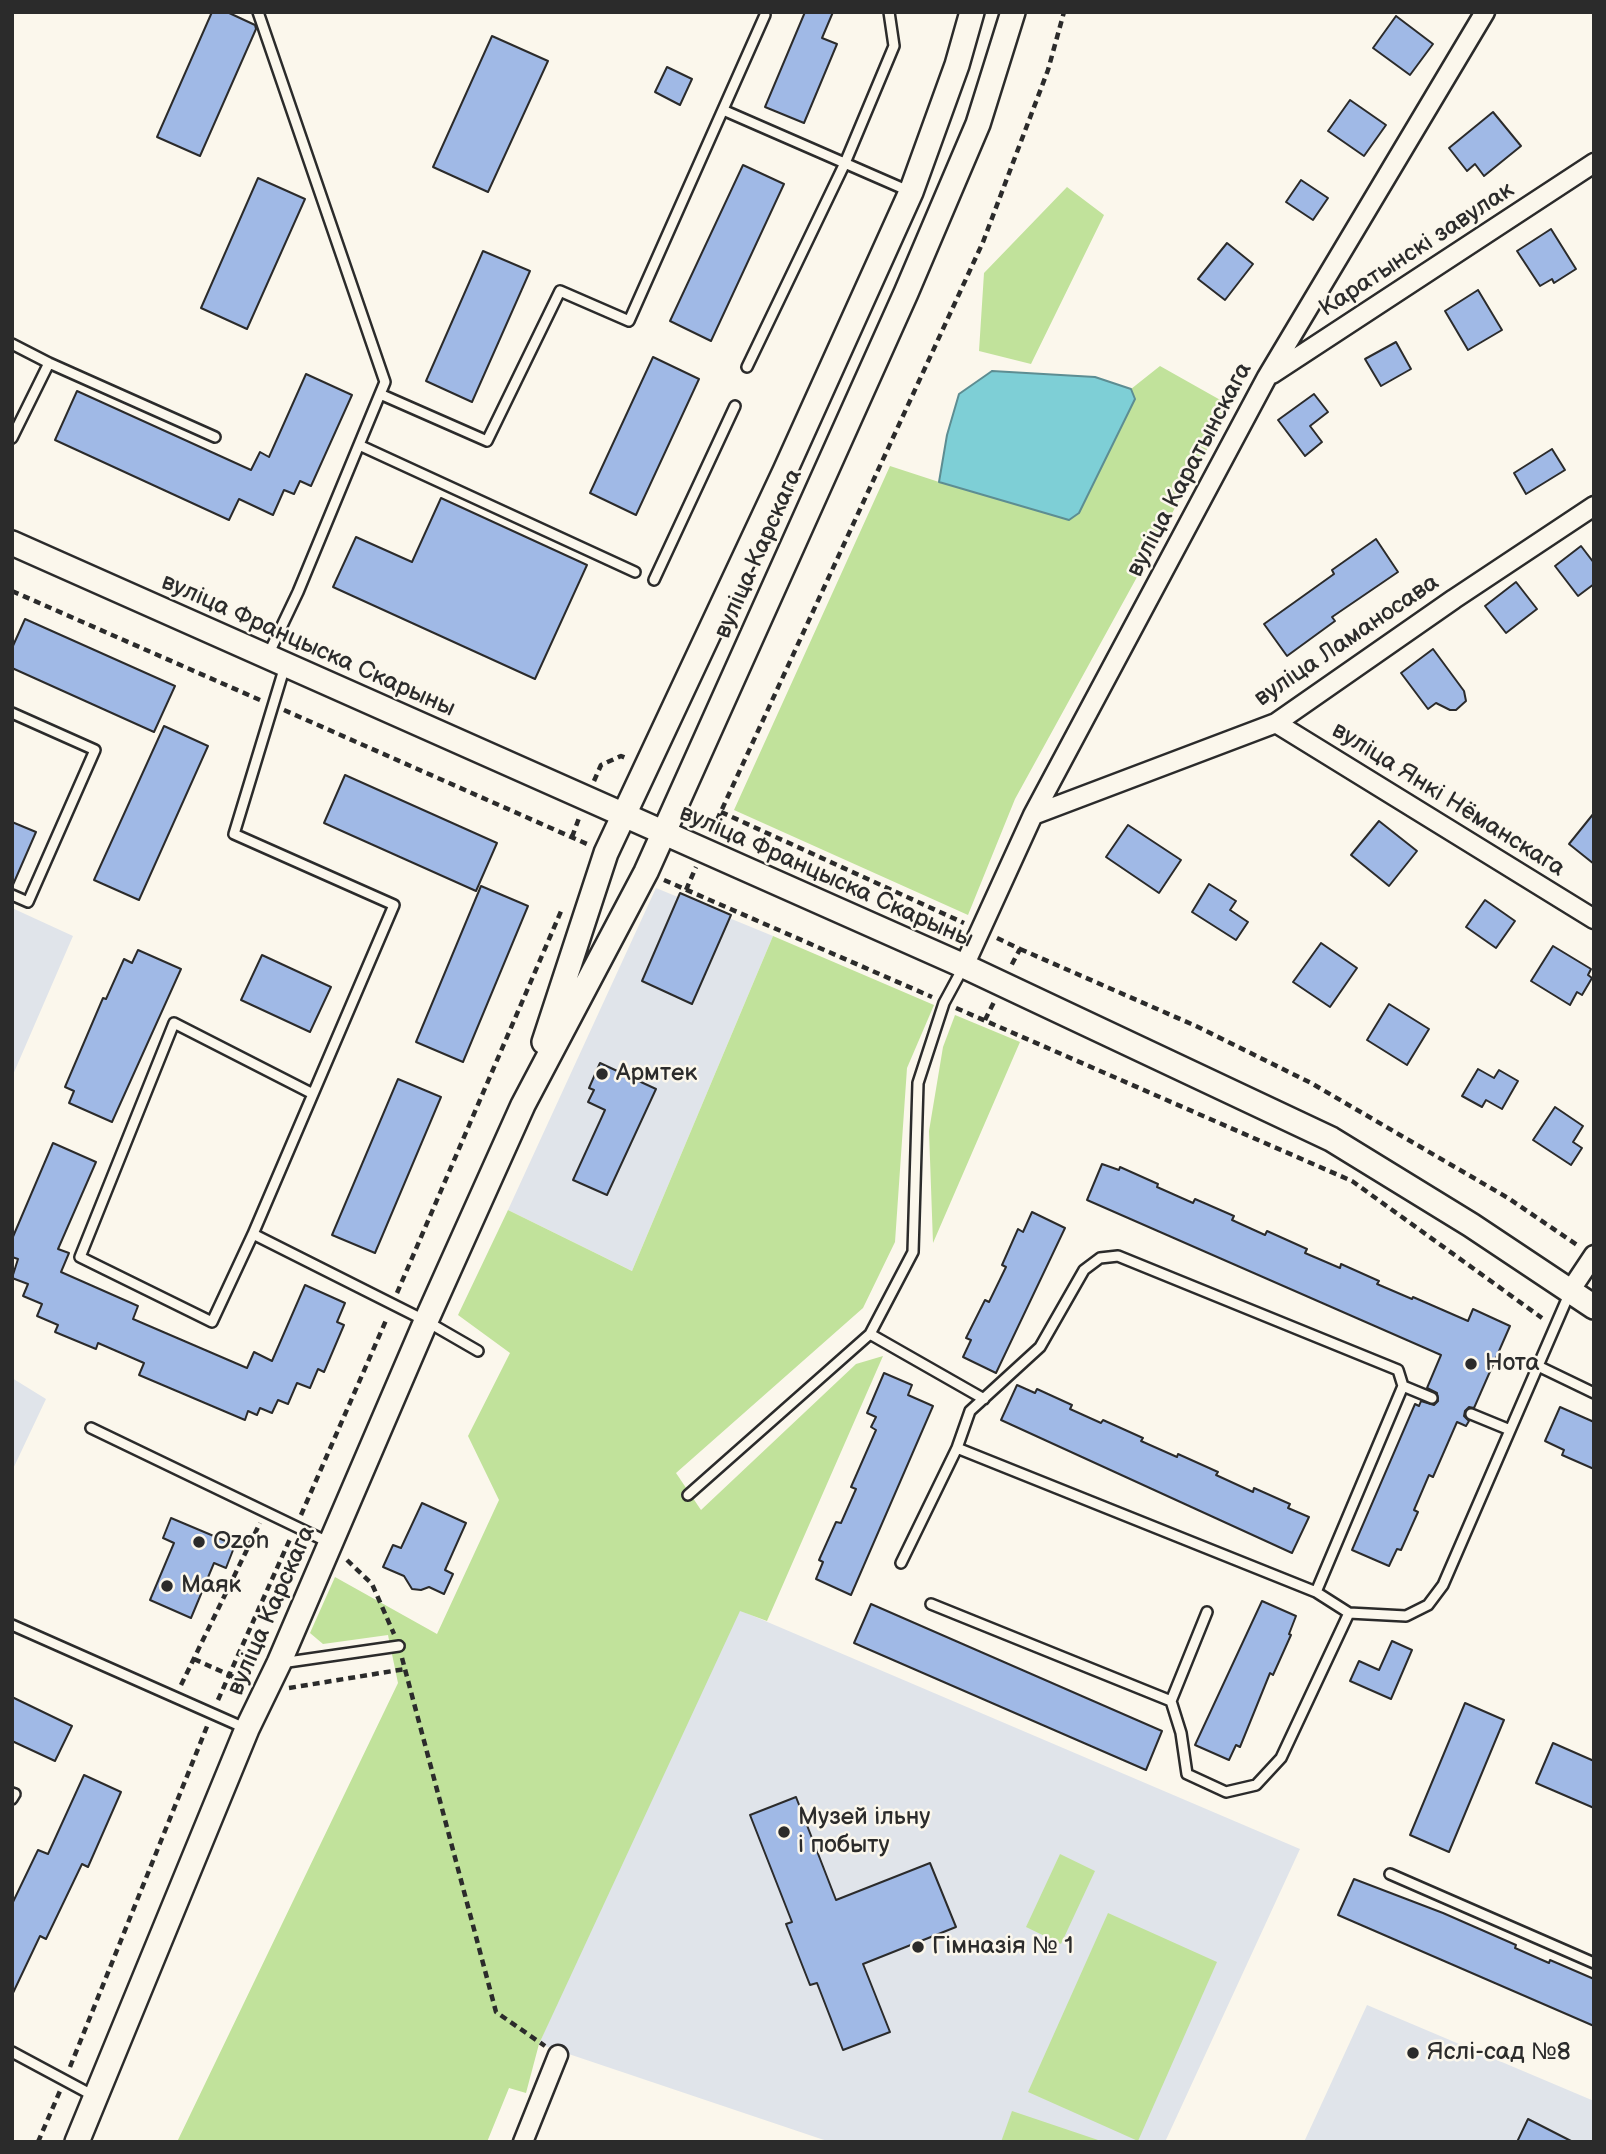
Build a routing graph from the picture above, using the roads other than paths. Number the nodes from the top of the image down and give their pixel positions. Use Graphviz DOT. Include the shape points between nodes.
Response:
graph roads {
  1 [pos="258,12"];
  2 [pos="889,12"];
  3 [pos="972,12"];
  4 [pos="1013,12"];
  5 [pos="1485,12"];
  6 [pos="765,15"];
  7 [pos="723,110"];
  8 [pos="845,163"];
  9 [pos="1594,163"];
  10 [pos="911,192"];
  11 [pos="12,344"];
  12 [pos="49,363"];
  13 [pos="747,367"];
  14 [pos="1267,377"];
  15 [pos="380,394"];
  16 [pos="735,406"];
  17 [pos="215,437"];
  18 [pos="12,438"];
  19 [pos="359,445"];
  20 [pos="1594,506"];
  21 [pos="12,543"];
  22 [pos="635,572"];
  23 [pos="654,580"];
  24 [pos="276,660"];
  25 [pos="12,713"];
  26 [pos="1276,723"];
  27 [pos="1033,815"];
  28 [pos="624,816"];
  29 [pos="663,834"];
  30 [pos="12,895"];
  31 [pos="1594,919"];
  32 [pos="964,966"];
  33 [pos="313,1094"];
  34 [pos="523,1105"];
  35 [pos="253,1234"];
  36 [pos="1593,1255"];
  37 [pos="1570,1291"];
  38 [pos="1594,1307"];
  39 [pos="426,1321"];
  40 [pos="870,1334"];
  41 [pos="478,1351"];
  42 [pos="1538,1366"];
  43 [pos="1403,1386"];
  44 [pos="1594,1393"];
  45 [pos="1432,1398"];
  46 [pos="984,1399"];
  47 [pos="1471,1414"];
  48 [pos="91,1428"];
  49 [pos="1510,1430"];
  50 [pos="957,1448"];
  51 [pos="688,1494"];
  52 [pos="331,1544"];
  53 [pos="901,1563"];
  54 [pos="1316,1592"];
  55 [pos="931,1604"];
  56 [pos="1207,1612"];
  57 [pos="1349,1613"];
  58 [pos="12,1625"];
  59 [pos="399,1646"];
  60 [pos="279,1663"];
  61 [pos="1171,1701"];
  62 [pos="247,1729"];
  63 [pos="12,1793"];
  64 [pos="12,1799"];
  65 [pos="1390,1874"];
  66 [pos="1594,1963"];
  67 [pos="12,2052"];
  68 [pos="558,2055"];
  69 [pos="96,2097"];
  70 [pos="77,2142"];
  71 [pos="523,2142"];
  1 -- 15 [label="lane" via="385,382"];
  2 -- 8 [label="lane" via="894,46"];
  3 -- 10 [label="street, вуліца Карскага"];
  4 -- 29 [label="street, вуліца Карскага" via="978,124 942,209"];
  5 -- 14 [label="street, вуліца Каратынскага"];
  6 -- 7 [label="lane"];
  7 -- 8 [label="lane"];
  7 -- 15 [label="lane" via="629,321 560,291 487,440"];
  8 -- 10 [label="lane"];
  8 -- 13 [label="lane"];
  9 -- 14 [label="street, Каратынскі завулак"];
  10 -- 28 [label="street, вуліца Карскага"];
  11 -- 12 [label="lane"];
  12 -- 17 [label="lane"];
  12 -- 18 [label="lane"];
  14 -- 27 [label="street, вуліца Каратынскага"];
  15 -- 19 [label="lane"];
  16 -- 23 [label="lane"];
  19 -- 22 [label="lane"];
  19 -- 24 [label="lane" via="298,592"];
  20 -- 26 [label="street, вуліца Ламаносава"];
  21 -- 24 [label="street, вуліца Францыска Скарыны"];
  24 -- 28 [label="street, вуліца Францыска Скарыны"];
  24 -- 33 [label="lane" via="273,705 234,834 394,905"];
  25 -- 30 [label="lane" via="95,750 28,902"];
  26 -- 27 [label="street, вуліца Ламаносава"];
  26 -- 31 [label="street, вуліца Янкі Нёманскага"];
  27 -- 32 [label="street, вуліца Каратынскага"];
  28 -- 29 [label="street, вуліца Францыска Скарыны"];
  28 -- 34 [label="street, вуліца Карскага" via="606,853"];
  29 -- 32 [label="street, вуліца Францыска Скарыны"];
  29 -- 34 [label="street, вуліца Карскага"];
  32 -- 37 [label="street, вуліца Францыска Скарыны" via="1331,1139"];
  32 -- 40 [label="lane" via="944,1003 918,1083 913,1252"];
  33 -- 35 [label="lane"];
  33 -- 35 [label="lane" via="174,1023 80,1257 212,1322"];
  34 -- 39 [label="street, вуліца Карскага"];
  35 -- 39 [label="lane"];
  36 -- 37 [label="street"];
  37 -- 38 [label="street, вуліца Францыска Скарыны"];
  37 -- 42 [label="lane"];
  39 -- 41 [label="lane"];
  39 -- 52 [label="street, вуліца Карскага"];
  40 -- 46 [label="lane"];
  40 -- 51 [label="lane"];
  42 -- 44 [label="lane"];
  42 -- 49 [label="lane"];
  43 -- 45 [label="lane"];
  43 -- 46 [label="lane" via="1398,1370 1118,1256 1100,1258 1084,1270 1040,1347"];
  43 -- 54 [label="lane"];
  46 -- 50 [label="lane" via="970,1411"];
  47 -- 49 [label="lane"];
  48 -- 52 [label="lane"];
  49 -- 57 [label="lane" via="1443,1585 1428,1605 1406,1616"];
  50 -- 53 [label="lane"];
  50 -- 54 [label="lane"];
  52 -- 60 [label="street, вуліца Карскага"];
  54 -- 57 [label="lane"];
  55 -- 61 [label="lane"];
  56 -- 61 [label="lane"];
  57 -- 61 [label="lane" via="1281,1758 1256,1785 1226,1792 1187,1774"];
  58 -- 62 [label="lane"];
  59 -- 60 [label="lane"];
  60 -- 62 [label="street, вуліца Карскага"];
  62 -- 69 [label="street, вуліца Карскага"];
  63 -- 64 [label="lane"];
  65 -- 66 [label="lane"];
  67 -- 69 [label="lane"];
  68 -- 71 [label="street"];
  69 -- 70 [label="street, вуліца Карскага"];
}
